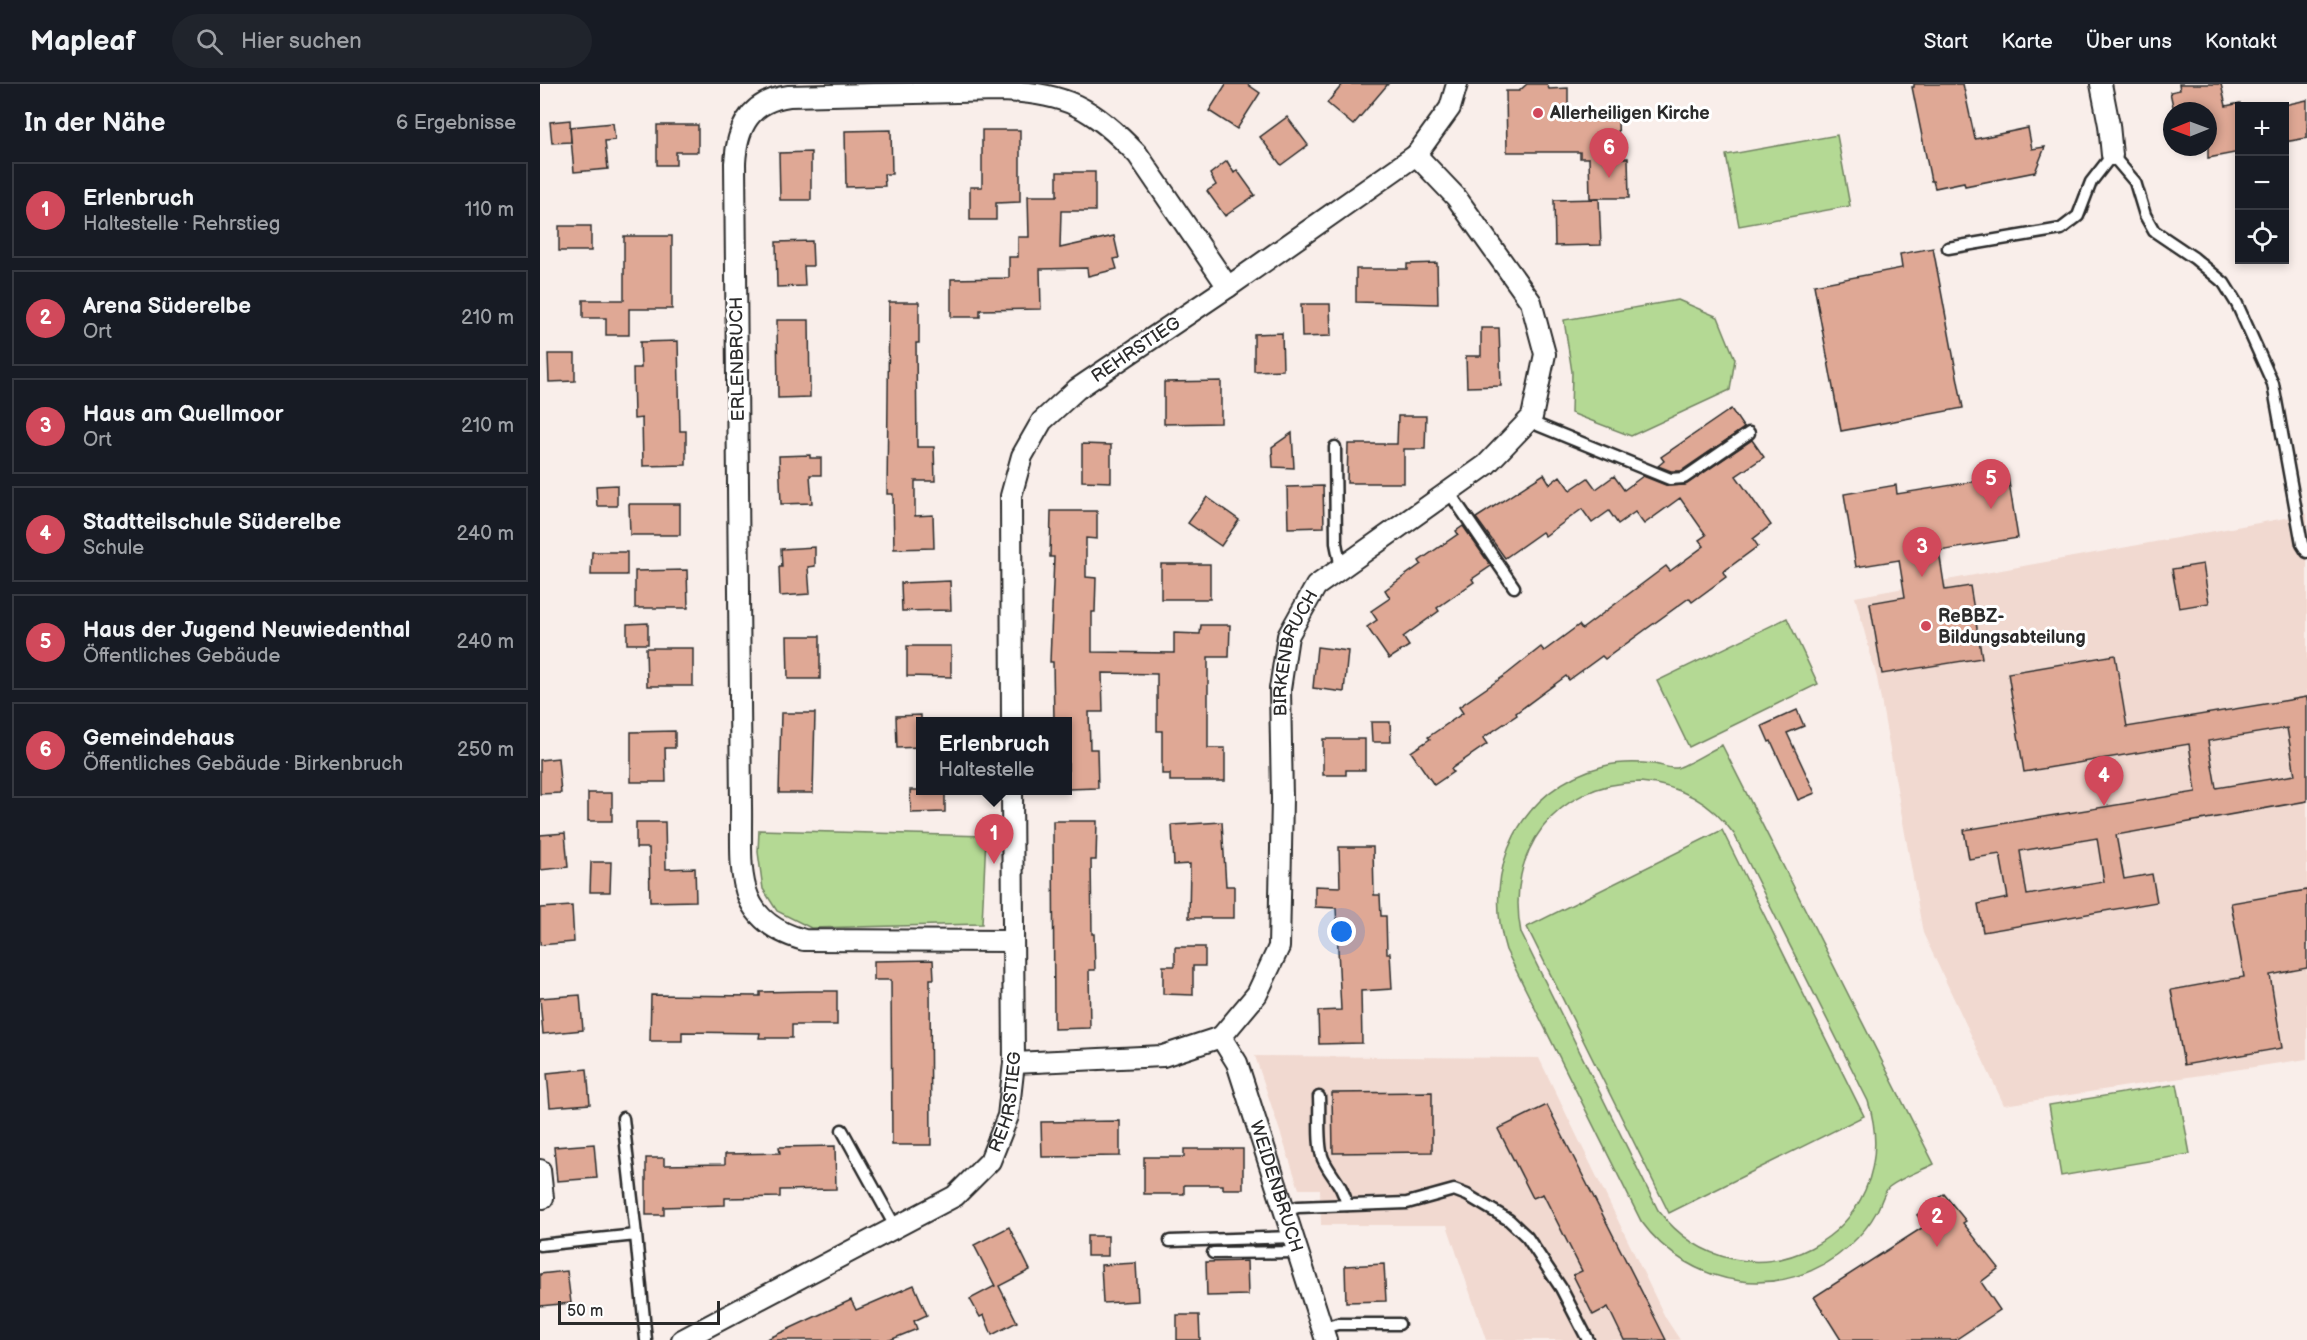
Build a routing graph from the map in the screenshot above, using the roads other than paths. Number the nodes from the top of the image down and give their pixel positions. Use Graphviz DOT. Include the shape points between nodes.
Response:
graph roads {
  1 [pos="1457,84"];
  2 [pos="2101,84"];
  3 [pos="1416,155"];
  4 [pos="2112,155"];
  5 [pos="1948,249"];
  6 [pos="1228,286"];
  7 [pos="1528,420"];
  8 [pos="1749,433"];
  9 [pos="1335,447"];
  10 [pos="1449,492"];
  11 [pos="2307,552"];
  12 [pos="1341,568"];
  13 [pos="1514,587"];
  14 [pos="1012,717"];
  15 [pos="1012,795"];
  16 [pos="1012,941"];
  17 [pos="1221,1037"];
  18 [pos="1014,1063"];
  19 [pos="1320,1097"];
  20 [pos="623,1118"];
  21 [pos="842,1130"];
  22 [pos="540,1170"];
  23 [pos="543,1198"];
  24 [pos="1347,1205"];
  25 [pos="1285,1211"];
  26 [pos="896,1228"];
  27 [pos="636,1236"];
  28 [pos="1170,1241"];
  29 [pos="540,1245"];
  30 [pos="1295,1245"];
  31 [pos="1213,1253"];
  32 [pos="1399,1324"];
  33 [pos="1324,1334"];
  34 [pos="646,1340"];
  35 [pos="682,1340"];
  36 [pos="1588,1340"];
  1 -- 3 [label="street, REHRSTIEG" via="1450,108"];
  2 -- 4 [label="street"];
  3 -- 6 [label="street, REHRSTIEG"];
  3 -- 7 [label="street, BIRKENBRUCH" via="1456,197 1531,302 1545,354 1532,417"];
  4 -- 5 [label="lane" via="2091,182 2078,216 2061,229"];
  4 -- 11 [label="lane" via="2135,182 2154,231 2224,283 2237,304 2273,384 2302,544"];
  6 -- 14 [label="street, REHRSTIEG" via="1077,389 1042,421 1022,456 1011,496"];
  6 -- 16 [label="street, ERLENBRUCH" via="1138,155 1090,112 1056,97 1022,91 789,96 757,108 739,136 735,175 744,886 763,920 804,940"];
  7 -- 8 [label="lane" via="1670,479 1684,478"];
  7 -- 10 [label="street, BIRKENBRUCH" via="1486,465"];
  9 -- 12 [label="lane" via="1336,543"];
  10 -- 12 [label="street, BIRKENBRUCH"];
  10 -- 13 [label="lane"];
  12 -- 17 [label="street, BIRKENBRUCH" via="1316,586 1288,636 1280,689 1279,947 1257,993"];
  15 -- 16 [label="street, REHRSTIEG"];
  16 -- 18 [label="street, REHRSTIEG"];
  17 -- 18 [label="street" via="1163,1056"];
  17 -- 25 [label="street, WEIDENBRUCH" via="1238,1063"];
  18 -- 26 [label="street, REHRSTIEG" via="1008,1116 990,1161 956,1196"];
  19 -- 24 [label="lane" via="1321,1152"];
  20 -- 27 [label="lane"];
  21 -- 26 [label="lane"];
  22 -- 23 [label="street"];
  24 -- 25 [label="lane"];
  24 -- 36 [label="lane" via="1407,1203 1454,1190 1467,1195 1509,1220 1527,1237 1561,1288"];
  25 -- 30 [label="street, WEIDENBRUCH"];
  26 -- 35 [label="street, REHRSTIEG"];
  27 -- 29 [label="lane"];
  27 -- 34 [label="lane"];
  28 -- 30 [label="lane"];
  30 -- 31 [label="lane"];
  30 -- 33 [label="street, WEIDENBRUCH"];
  32 -- 33 [label="lane" via="1338,1324"];
}
